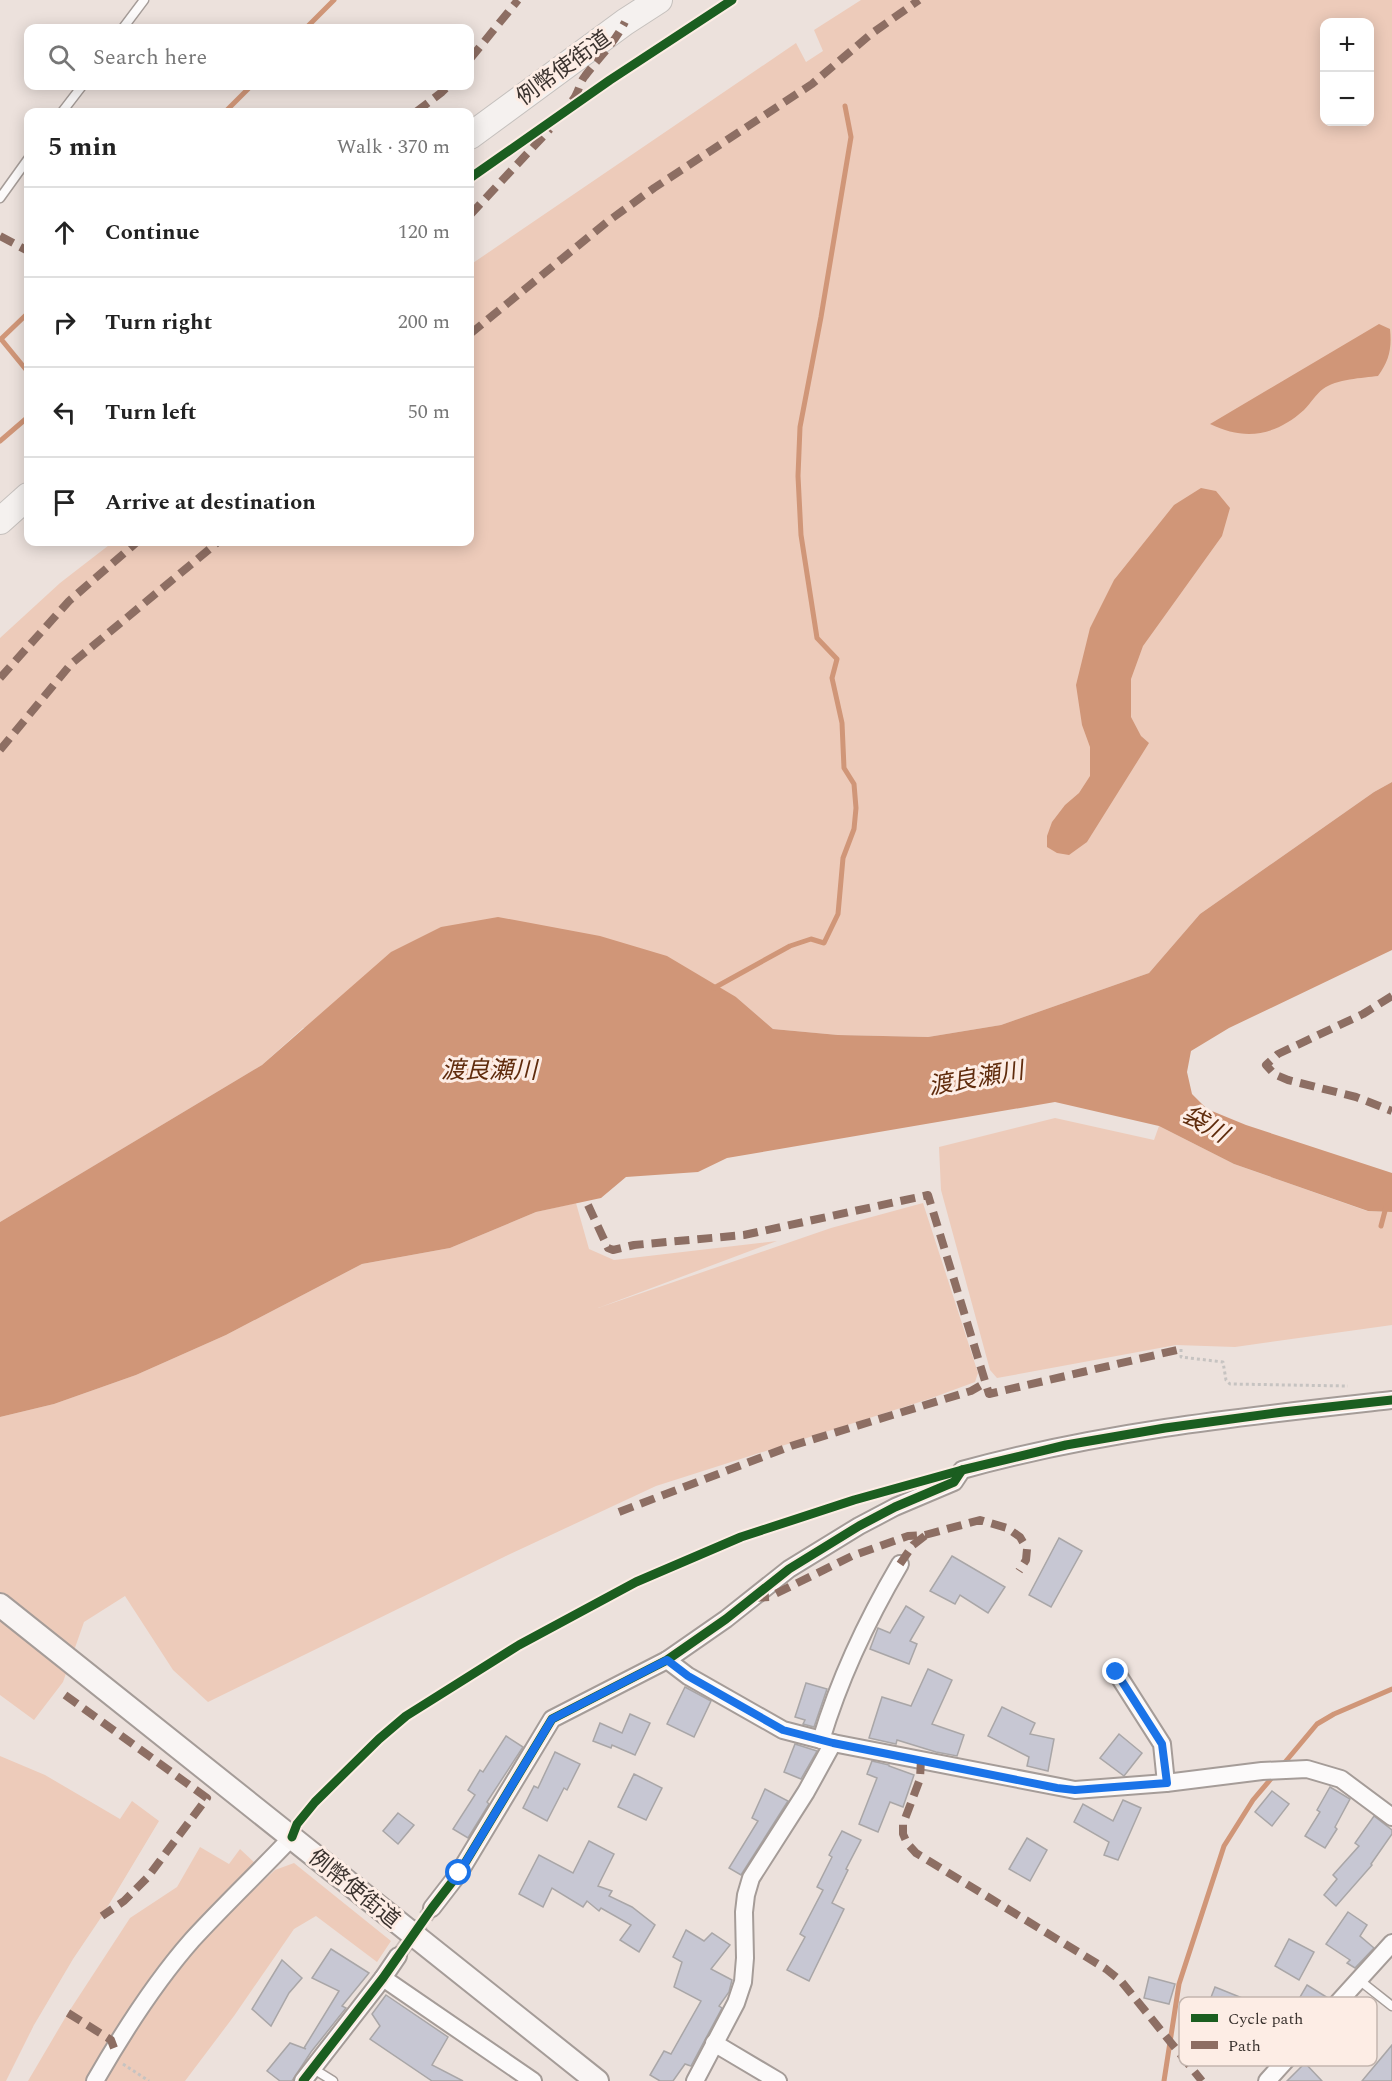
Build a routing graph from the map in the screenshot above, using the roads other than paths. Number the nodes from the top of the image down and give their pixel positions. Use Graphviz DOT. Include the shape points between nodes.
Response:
graph roads {
  1 [pos="144,0"];
  2 [pos="658,0"];
  3 [pos="126,24"];
  4 [pos="79,90"];
  5 [pos="65,108"];
  6 [pos="474,133"];
  7 [pos="24,165"];
  8 [pos="0,198"];
  9 [pos="24,500"];
  10 [pos="0,521"];
  11 [pos="1392,1400"];
  12 [pos="900,1563"];
  13 [pos="0,1605"];
  14 [pos="667,1660"];
  15 [pos="1116,1672"];
  16 [pos="827,1741"];
  17 [pos="1167,1783"];
  18 [pos="1392,1817"];
  19 [pos="287,1834"];
  20 [pos="432,1908"];
  21 [pos="1392,1943"];
  22 [pos="398,1956"];
  23 [pos="383,1978"];
  24 [pos="1359,1980"];
  25 [pos="1344,1997"];
  26 [pos="1392,2006"];
  27 [pos="714,2043"];
  28 [pos="1281,2066"];
  29 [pos="308,2074"];
  30 [pos="95,2081"];
  31 [pos="333,2081"];
  32 [pos="533,2081"];
  33 [pos="597,2081"];
  34 [pos="695,2081"];
  35 [pos="778,2081"];
  36 [pos="1267,2081"];
  1 -- 3 [label="lane"];
  2 -- 6 [label="main road, 例幣使街道"];
  4 -- 5 [label="lane"];
  7 -- 8 [label="lane"];
  9 -- 10 [label="main road"];
  11 -- 14 [label="street" via="1165,1428 1066,1445 962,1470 954,1482 896,1506 789,1569"];
  12 -- 16 [label="street" via="851,1656"];
  13 -- 19 [label="main road, 例幣使街道"];
  14 -- 16 [label="street" via="783,1730"];
  14 -- 20 [label="street" via="552,1719 459,1873"];
  15 -- 17 [label="street" via="1162,1744"];
  16 -- 17 [label="street" via="1066,1789"];
  16 -- 27 [label="street" via="806,1792 751,1878 744,1912 742,1982 736,2003"];
  17 -- 18 [label="street" via="1307,1769 1341,1779"];
  19 -- 30 [label="street" via="191,1941"];
  19 -- 33 [label="main road, 例幣使街道"];
  21 -- 24 [label="street"];
  22 -- 23 [label="street"];
  23 -- 29 [label="street"];
  23 -- 32 [label="street"];
  24 -- 25 [label="street"];
  24 -- 26 [label="lane"];
  27 -- 34 [label="street"];
  27 -- 35 [label="street"];
  28 -- 36 [label="street"];
  29 -- 31 [label="lane"];
}
